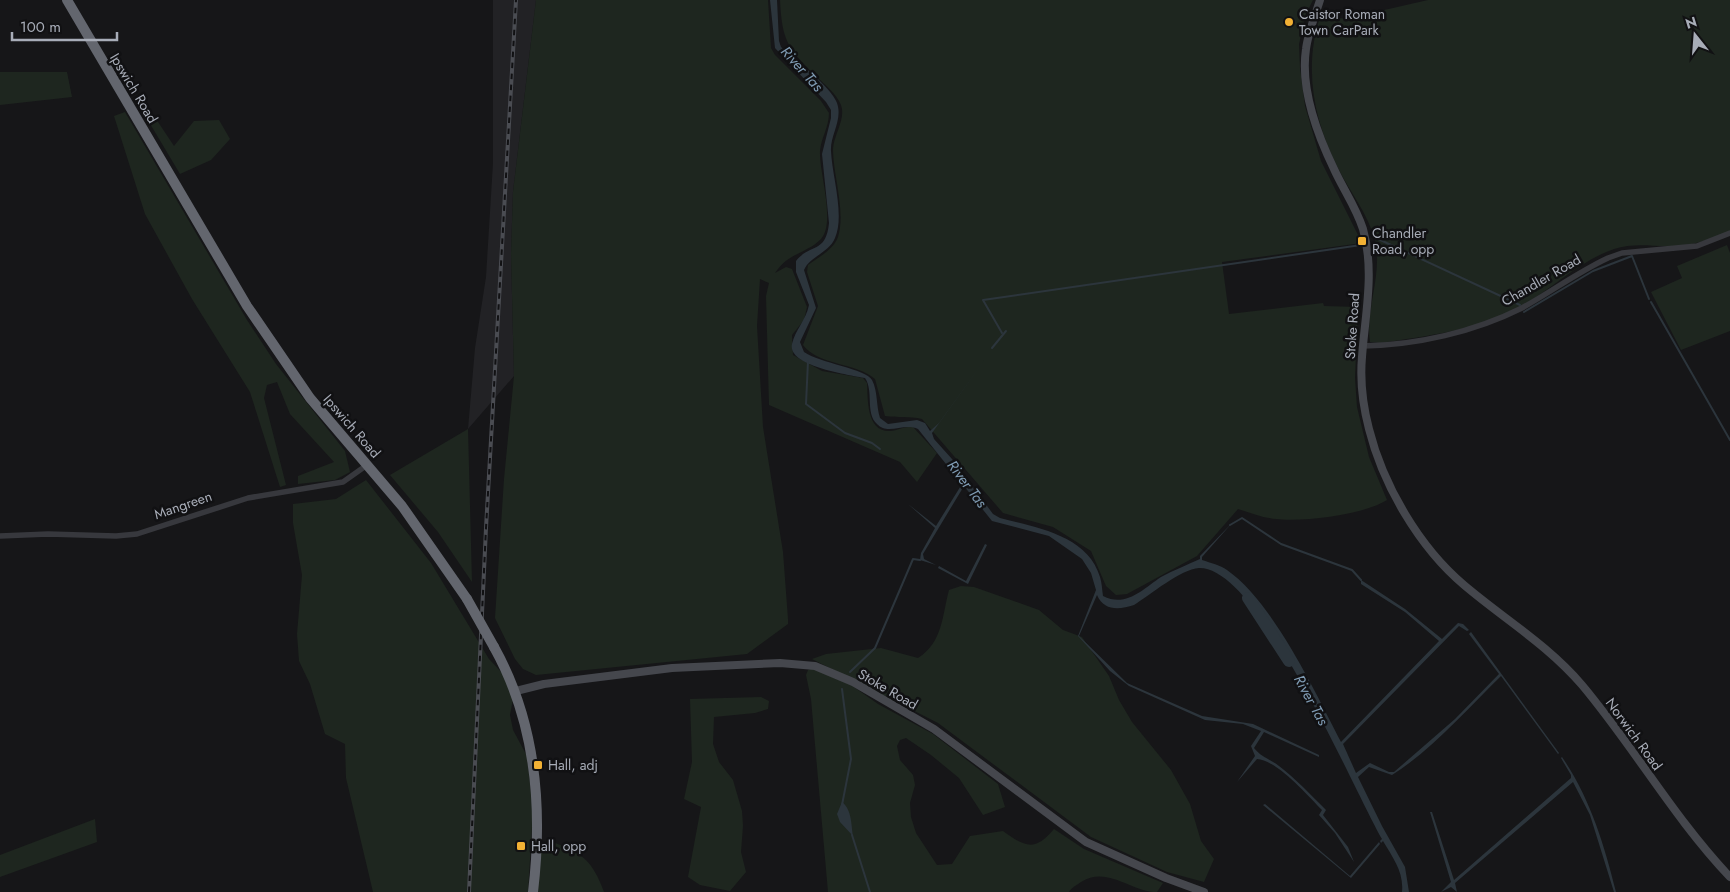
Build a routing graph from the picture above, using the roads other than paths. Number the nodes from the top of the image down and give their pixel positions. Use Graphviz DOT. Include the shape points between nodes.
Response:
graph roads {
  1 [pos="67,0"];
  2 [pos="1320,0"];
  3 [pos="1730,233"];
  4 [pos="1363,346"];
  5 [pos="367,465"];
  6 [pos="0,536"];
  7 [pos="1507,618"];
  8 [pos="516,691"];
  9 [pos="1730,877"];
  10 [pos="533,892"];
  11 [pos="1204,892"];
  1 -- 5 [label="highway, Ipswich Road" via="276,352"];
  2 -- 4 [label="street, Stoke Road" via="1305,50 1305,68 1316,126 1363,230 1368,264"];
  3 -- 4 [label="street, Chandler Road" via="1697,246 1622,253 1608,258 1523,307 1479,326 1411,342"];
  4 -- 7 [label="street, Stoke Road" via="1363,394 1368,427 1379,463 1394,495 1414,528 1463,584"];
  5 -- 6 [label="street, Mangreen" via="342,482 248,498 137,534"];
  5 -- 8 [label="highway, Ipswich Road, bridge" via="402,506 466,599 510,674"];
  7 -- 9 [label="street, Norwich Road" via="1546,649 1582,686 1612,722 1691,833"];
  8 -- 10 [label="highway, Ipswich Road" via="536,780 538,845"];
  8 -- 11 [label="street, Stoke Road" via="553,683 672,668 780,663 815,666 852,682 934,729 1086,842"];
}
